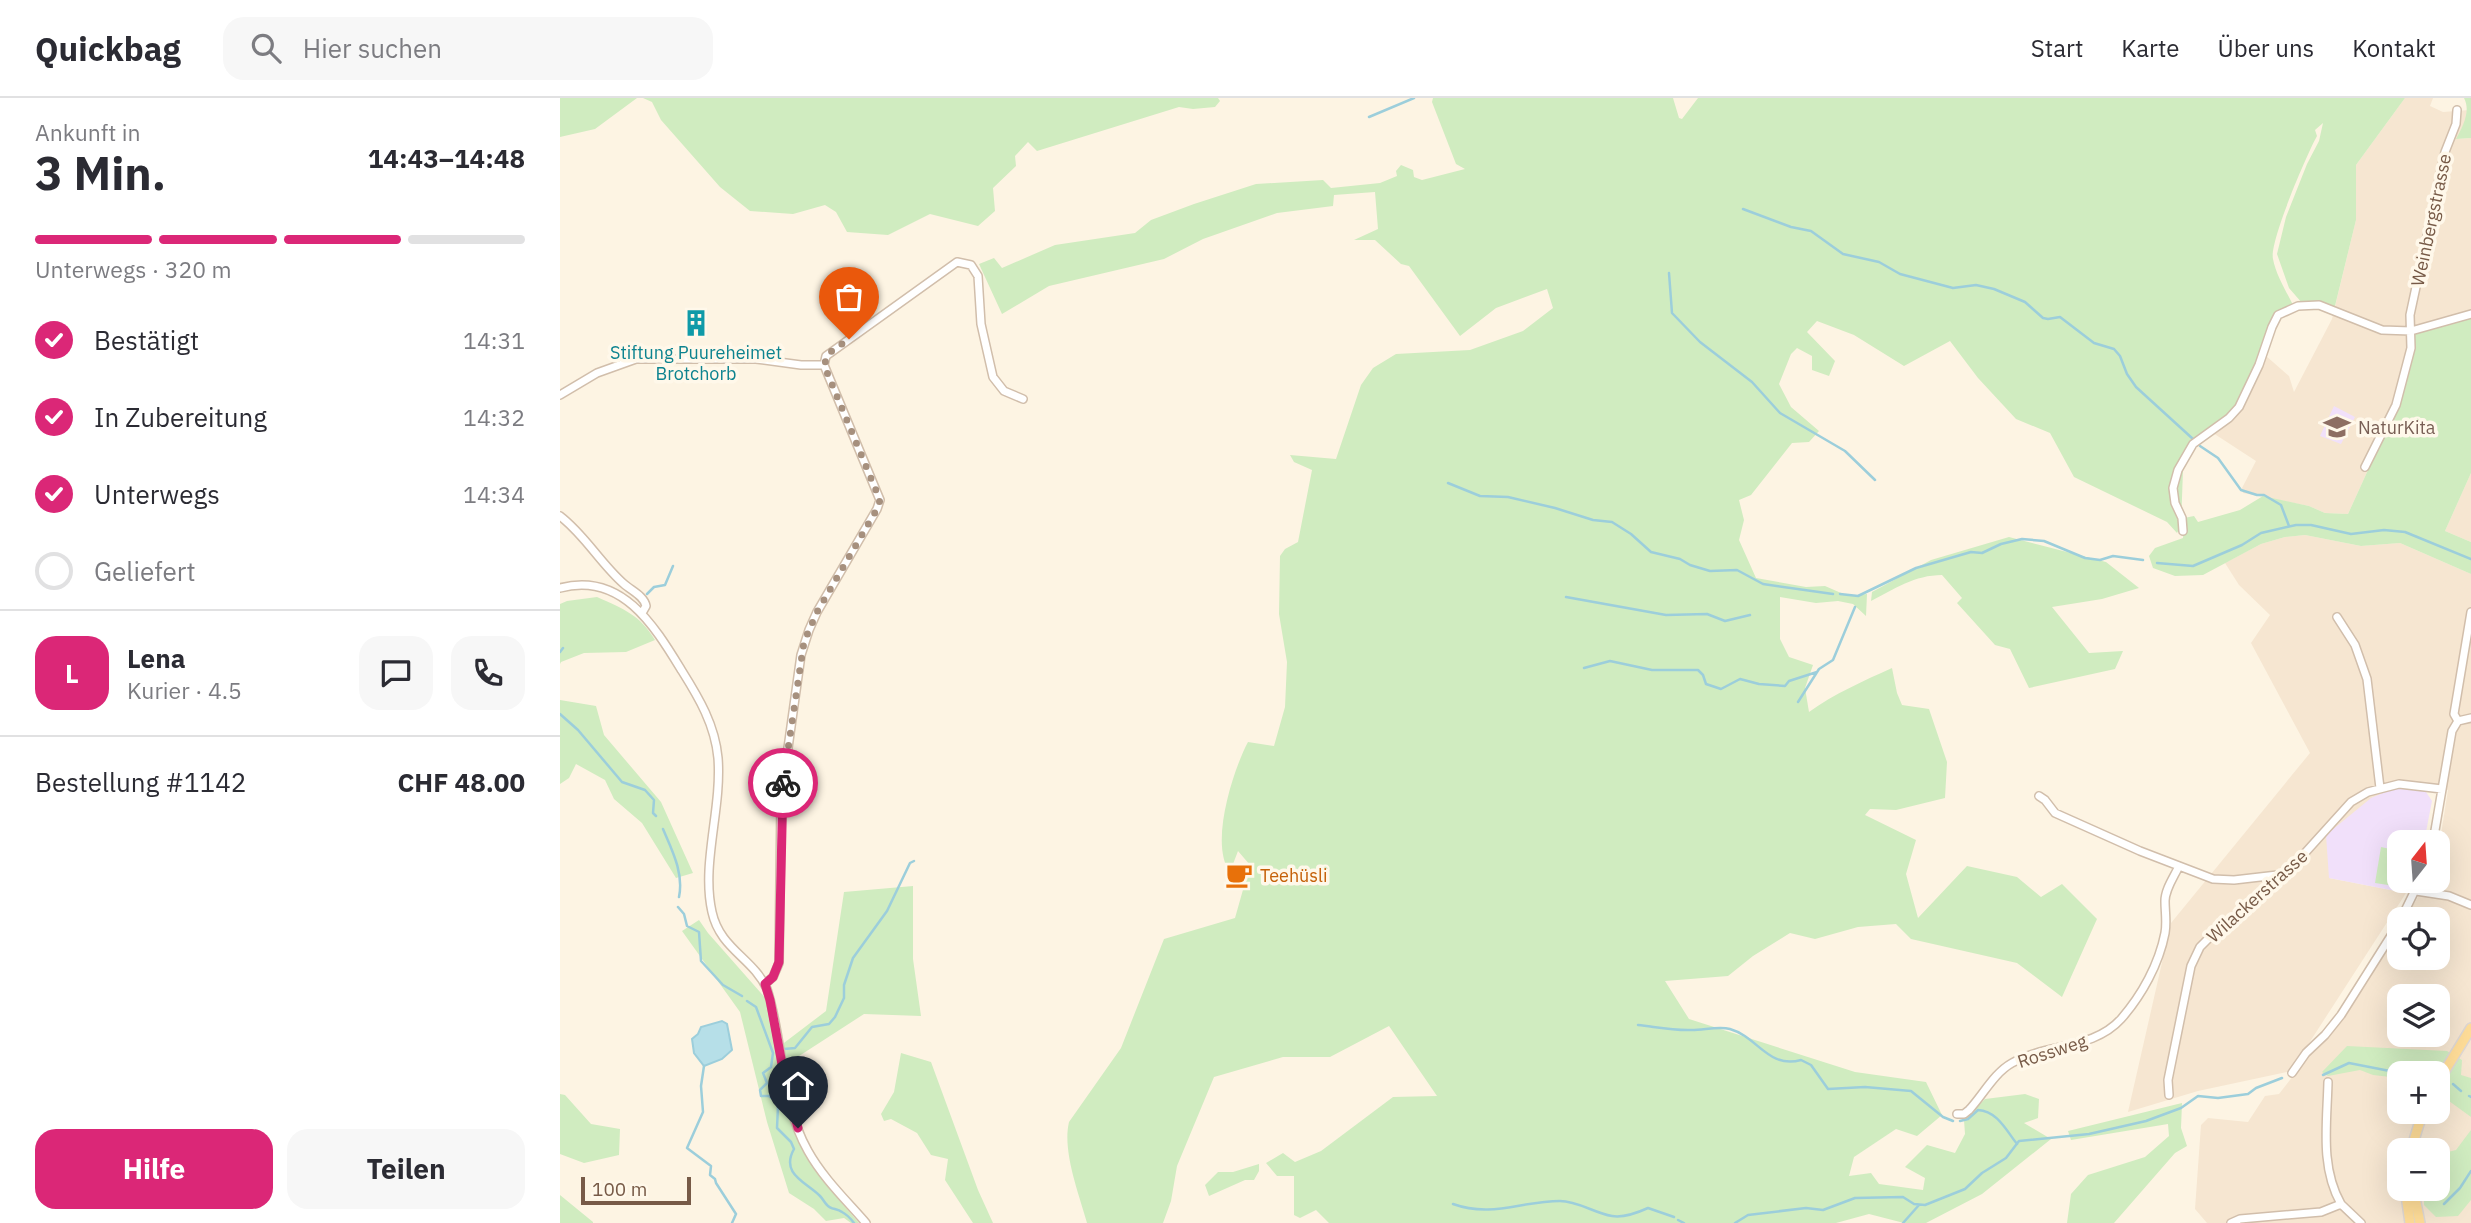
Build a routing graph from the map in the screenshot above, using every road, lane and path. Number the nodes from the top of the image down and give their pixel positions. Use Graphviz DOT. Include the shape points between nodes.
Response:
graph roads {
  1 [pos="2457,110"];
  2 [pos="2471,314"];
  3 [pos="2410,331"];
  4 [pos="824,365"];
  5 [pos="560,395"];
  6 [pos="1023,399"];
  7 [pos="2365,467"];
  8 [pos="560,516"];
  9 [pos="2183,531"];
  10 [pos="560,588"];
  11 [pos="642,612"];
  12 [pos="2471,612"];
  13 [pos="2337,617"];
  14 [pos="2471,718"];
  15 [pos="2458,721"];
  16 [pos="2380,788"];
  17 [pos="2442,789"];
  18 [pos="2039,796"];
  19 [pos="2435,830"];
  20 [pos="2179,866"];
  21 [pos="2286,874"];
  22 [pos="2429,893"];
  23 [pos="2471,905"];
  24 [pos="2387,942"];
  25 [pos="765,984"];
  26 [pos="2471,1028"];
  27 [pos="2450,1062"];
  28 [pos="2292,1073"];
  29 [pos="2328,1082"];
  30 [pos="2169,1095"];
  31 [pos="1957,1114"];
  32 [pos="2407,1201"];
  33 [pos="2416,1201"];
  34 [pos="2341,1204"];
  35 [pos="866,1223"];
  36 [pos="2231,1223"];
  37 [pos="2361,1223"];
  38 [pos="2410,1223"];
  39 [pos="2420,1223"];
  1 -- 3 [label="street, Weinbergstrasse" via="2412,303"];
  2 -- 3 [label="street"];
  3 -- 7 [label="street, Weinbergstrasse" via="2411,348 2396,405"];
  3 -- 9 [label="street" via="2382,330 2319,305 2298,306 2278,315 2239,407 2193,444 2178,470 2173,488"];
  4 -- 5 [label="street" via="756,359 636,359 597,373"];
  4 -- 6 [label="street" via="829,353 957,262 971,265 978,275 981,324 993,377 1004,391"];
  4 -- 25 [label="street" via="880,500 804,642 781,798 779,962"];
  8 -- 11 [label="street" via="612,573 644,599"];
  10 -- 11 [label="street" via="599,588"];
  11 -- 25 [label="street" via="659,633 710,723 718,755 711,908 723,939"];
  12 -- 15 [label="street" via="2454,714"];
  13 -- 16 [label="street" via="2363,664"];
  14 -- 15 [label="street"];
  15 -- 17 [label="street" via="2452,731"];
  16 -- 17 [label="street, Wilackerstrasse" via="2413,784"];
  16 -- 21 [label="street, Wilackerstrasse" via="2351,802"];
  17 -- 19 [label="street"];
  18 -- 20 [label="street" via="2054,813"];
  20 -- 21 [label="street" via="2223,880"];
  20 -- 31 [label="street, Rossweg" via="2167,891 2164,937 2152,971 2119,1021 2086,1041 2013,1062 1969,1110"];
  21 -- 30 [label="street, Wilackerstrasse" via="2211,936 2190,966"];
  22 -- 23 [label="street"];
  24 -- 28 [label="street" via="2341,1015"];
  25 -- 35 [label="street" via="798,1128 817,1164"];
  26 -- 27 [label="main road"];
  29 -- 34 [label="street" via="2327,1170"];
  32 -- 38 [label="main road"];
  33 -- 39 [label="main road"];
  34 -- 36 [label="street" via="2321,1212"];
  34 -- 37 [label="street"];
}
